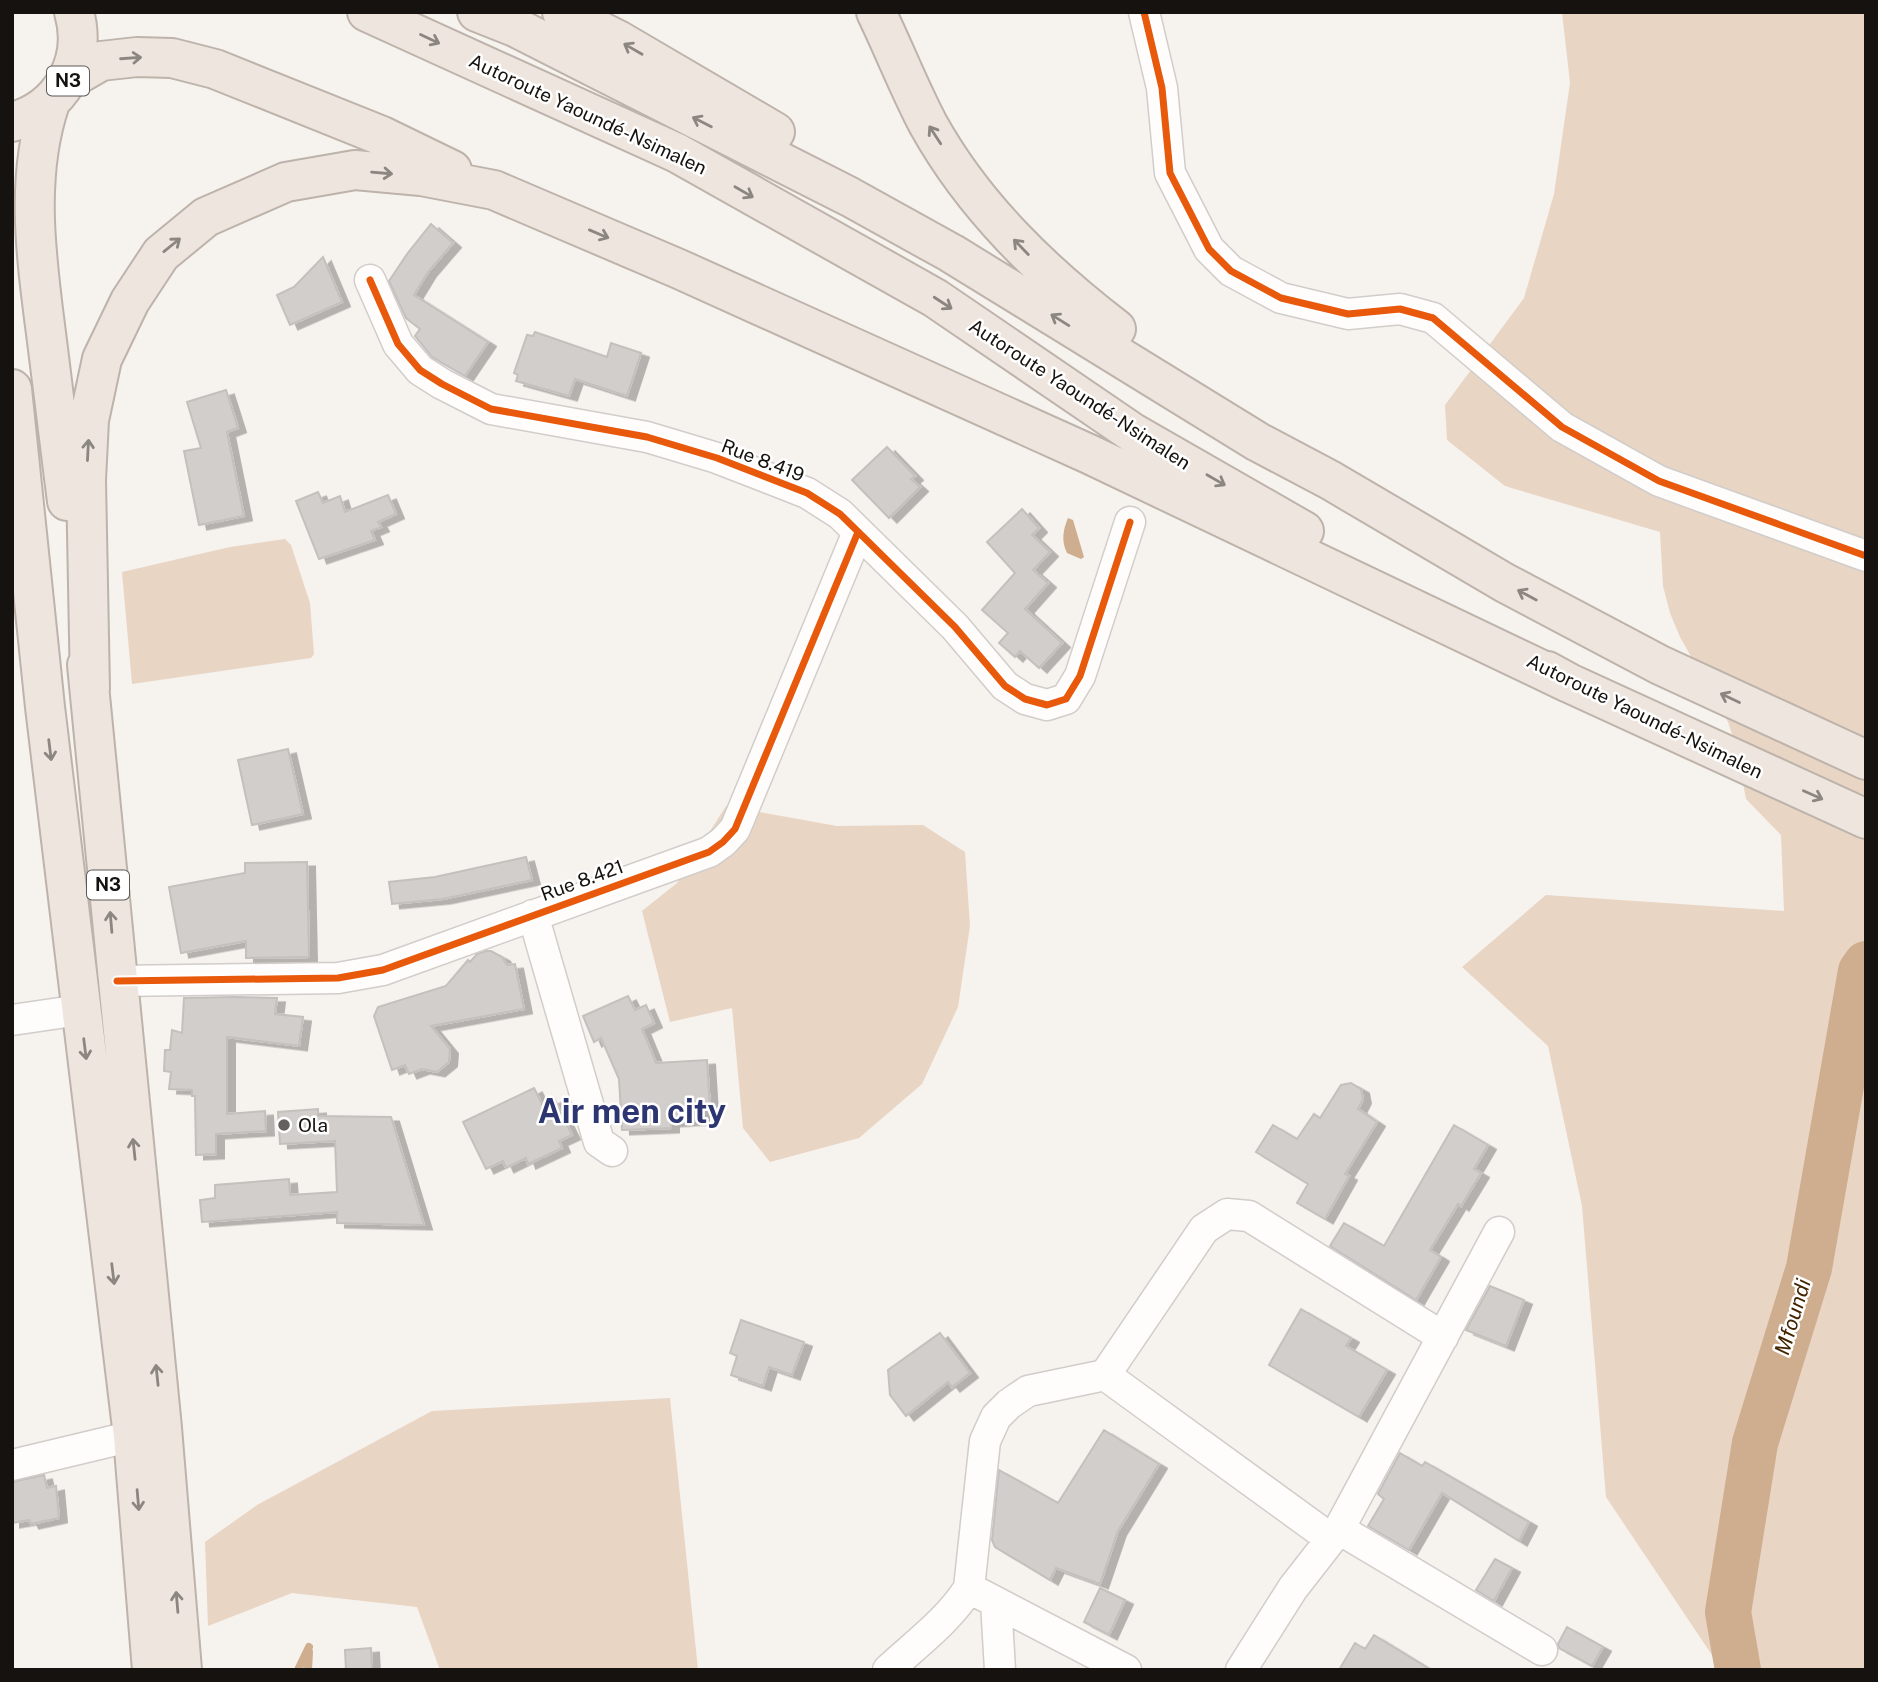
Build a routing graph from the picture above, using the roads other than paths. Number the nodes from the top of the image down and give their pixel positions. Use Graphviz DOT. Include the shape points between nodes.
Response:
graph roads {
  1 [pos="74,12"];
  2 [pos="367,12"];
  3 [pos="477,12"];
  4 [pos="562,12"];
  5 [pos="876,12"];
  6 [pos="1144,12"];
  7 [pos="59,92"];
  8 [pos="12,122"];
  9 [pos="494,190"];
  10 [pos="850,197"];
  11 [pos="370,280"];
  12 [pos="12,389"];
  13 [pos="1330,480"];
  14 [pos="1130,522"];
  15 [pos="858,532"];
  16 [pos="12,535"];
  17 [pos="1866,555"];
  18 [pos="1569,683"];
  19 [pos="90,689"];
  20 [pos="45,707"];
  21 [pos="1866,760"];
  22 [pos="1866,819"];
  23 [pos="533,915"];
  24 [pos="117,981"];
  25 [pos="80,1010"];
  26 [pos="12,1020"];
  27 [pos="612,1151"];
  28 [pos="1499,1232"];
  29 [pos="1443,1337"];
  30 [pos="1105,1375"];
  31 [pos="133,1436"];
  32 [pos="12,1465"];
  33 [pos="1335,1534"];
  34 [pos="969,1588"];
  35 [pos="996,1602"];
  36 [pos="1542,1650"];
  37 [pos="152,1670"];
  38 [pos="182,1670"];
  39 [pos="888,1670"];
  40 [pos="1000,1670"];
  41 [pos="1126,1670"];
  42 [pos="1241,1670"];
  1 -- 7 [label="highway, N3" via="78,53"];
  2 -- 18 [label="highway, Autoroute Yaoundé-Nsimalen, one-way" via="677,153 935,298 1133,433"];
  10 -- 3 [label="highway, one-way"];
  10 -- 4 [label="highway, one-way" via="778,134"];
  13 -- 5 [label="highway, one-way" via="1149,355 1072,296 1023,249 972,192 928,124"];
  6 -- 17 [label="street" via="1162,88 1170,173 1209,248 1231,271 1281,298 1348,314 1400,309 1433,318 1562,427 1659,481"];
  7 -- 8 [label="highway, N3" via="26,118"];
  7 -- 9 [label="highway, one-way" via="101,61 172,58 215,69 382,136"];
  7 -- 19 [label="highway, N3" via="41,128 35,211 40,287"];
  9 -- 18 [label="highway, one-way" via="1089,454"];
  19 -- 9 [label="highway, one-way" via="89,419 102,359 130,300 161,254 206,217 286,182 355,170"];
  13 -- 10 [label="highway, one-way" via="1258,442 963,260"];
  11 -- 15 [label="street, Rue 8.419" via="398,344 421,370 442,384 491,408 647,437 717,458 807,493"];
  12 -- 20 [label="highway, N3"];
  21 -- 13 [label="highway, one-way" via="1660,665 1505,583"];
  14 -- 15 [label="street, Rue 8.419" via="1080,676 1066,699 1047,705 1025,699 1005,686 955,627"];
  15 -- 23 [label="street, Rue 8.421" via="735,828 709,852"];
  16 -- 20 [label="highway"];
  18 -- 22 [label="highway, Autoroute Yaoundé-Nsimalen, one-way"];
  24 -- 19 [label="highway, N3, one-way"];
  20 -- 25 [label="highway, N3, one-way"];
  23 -- 24 [label="street, Rue 8.421" via="383,970 338,978"];
  23 -- 27 [label="street" via="599,1142"];
  38 -- 24 [label="highway, N3, one-way"];
  25 -- 26 [label="street"];
  25 -- 31 [label="highway, N3, one-way"];
  28 -- 29 [label="street"];
  29 -- 30 [label="street" via="1249,1216 1227,1214 1204,1229"];
  29 -- 33 [label="street"];
  30 -- 33 [label="street"];
  30 -- 34 [label="street" via="1028,1391 996,1417 985,1441"];
  31 -- 32 [label="street"];
  31 -- 37 [label="highway, N3, one-way"];
  33 -- 36 [label="street"];
  33 -- 42 [label="street" via="1293,1588"];
  34 -- 35 [label="street"];
  34 -- 39 [label="street" via="944,1620"];
  35 -- 40 [label="street"];
  35 -- 41 [label="street"];
}
